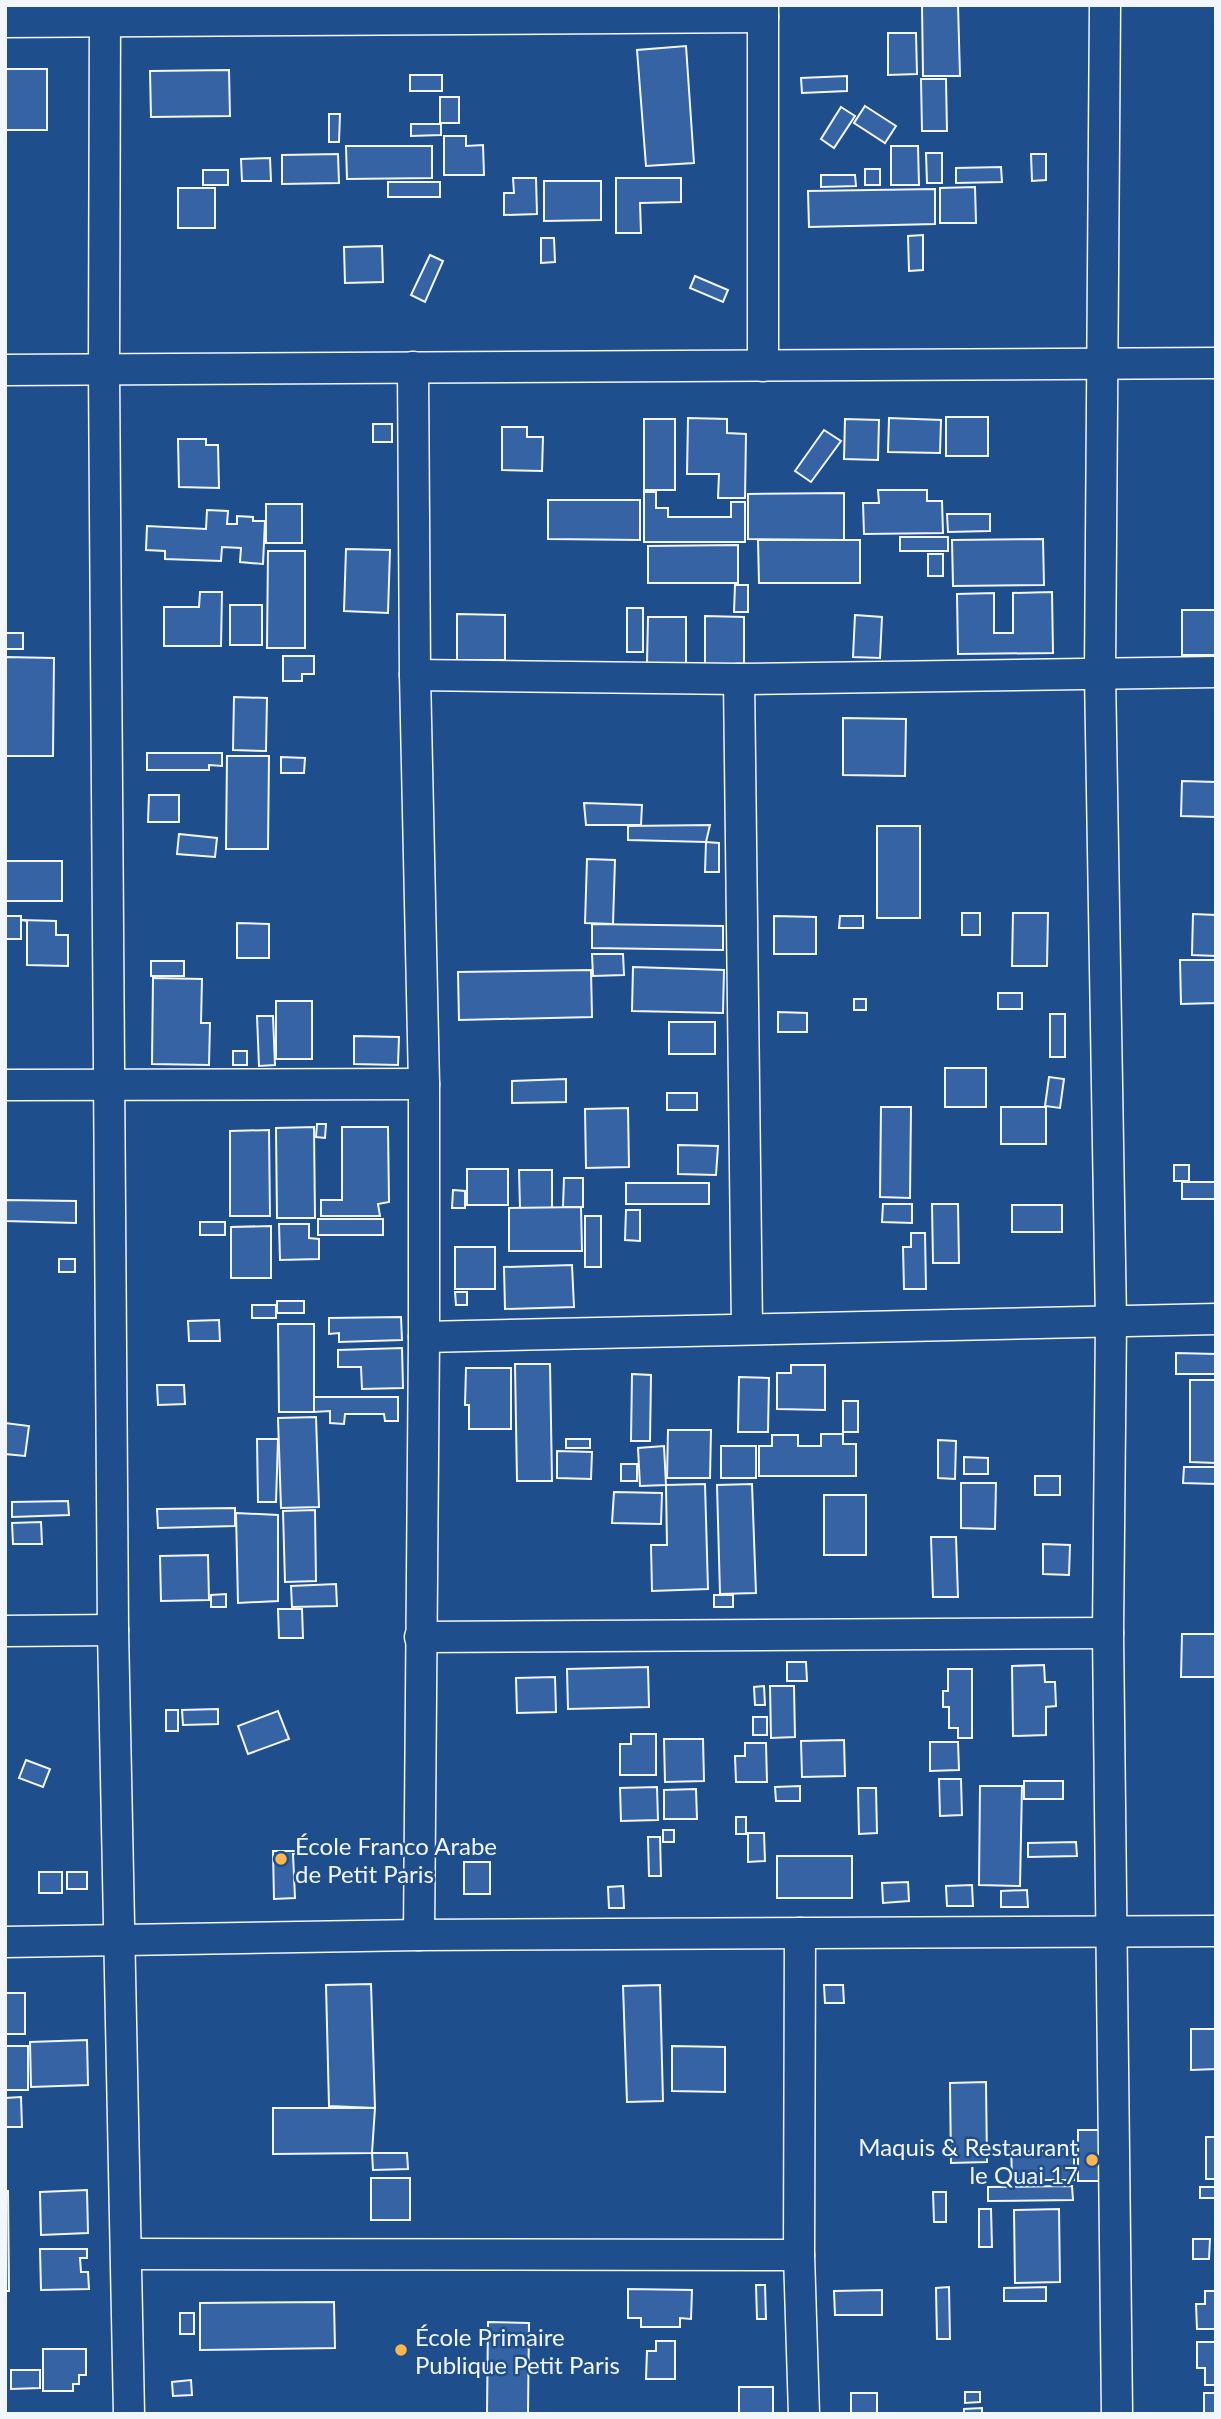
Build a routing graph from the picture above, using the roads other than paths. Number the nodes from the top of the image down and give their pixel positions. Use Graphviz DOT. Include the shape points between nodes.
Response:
graph roads {
  1 [pos="1105,5"];
  2 [pos="763,11"];
  3 [pos="105,13"];
  4 [pos="5,22"];
  5 [pos="1104,362"];
  6 [pos="1216,363"];
  7 [pos="763,366"];
  8 [pos="413,367"];
  9 [pos="104,369"];
  10 [pos="5,370"];
  11 [pos="1216,672"];
  12 [pos="1100,673"];
  13 [pos="415,675"];
  14 [pos="739,679"];
  15 [pos="5,1084"];
  16 [pos="424,1084"];
  17 [pos="111,1085"];
  18 [pos="1216,1319"];
  19 [pos="1111,1321"];
  20 [pos="747,1329"];
  21 [pos="424,1338"];
  22 [pos="113,1630"];
  23 [pos="5,1632"];
  24 [pos="1108,1633"];
  25 [pos="420,1637"];
  26 [pos="1111,1931"];
  27 [pos="1216,1931"];
  28 [pos="800,1933"];
  29 [pos="419,1935"];
  30 [pos="121,1940"];
  31 [pos="5,1942"];
  32 [pos="128,2254"];
  33 [pos="799,2255"];
  34 [pos="129,2414"];
  35 [pos="804,2414"];
  36 [pos="1117,2414"];
  1 -- 5 [label="street"];
  2 -- 3 [label="street"];
  2 -- 7 [label="street"];
  3 -- 4 [label="street"];
  3 -- 9 [label="street"];
  5 -- 6 [label="street"];
  5 -- 7 [label="street"];
  5 -- 12 [label="street"];
  7 -- 8 [label="street"];
  8 -- 9 [label="street"];
  8 -- 13 [label="street"];
  9 -- 10 [label="street"];
  9 -- 17 [label="street"];
  11 -- 12 [label="street"];
  12 -- 14 [label="street"];
  12 -- 19 [label="street"];
  13 -- 14 [label="street"];
  13 -- 16 [label="street"];
  14 -- 20 [label="street"];
  15 -- 17 [label="street"];
  16 -- 17 [label="street"];
  16 -- 21 [label="street"];
  17 -- 22 [label="street"];
  18 -- 19 [label="street"];
  19 -- 20 [label="street"];
  19 -- 24 [label="street"];
  20 -- 21 [label="street"];
  21 -- 25 [label="street"];
  22 -- 23 [label="street"];
  22 -- 30 [label="street"];
  24 -- 25 [label="street"];
  24 -- 26 [label="street"];
  25 -- 29 [label="street"];
  26 -- 27 [label="street"];
  26 -- 28 [label="street"];
  26 -- 36 [label="street"];
  28 -- 29 [label="street"];
  28 -- 33 [label="street"];
  29 -- 30 [label="street"];
  30 -- 31 [label="street"];
  30 -- 32 [label="street"];
  32 -- 33 [label="street"];
  32 -- 34 [label="street"];
  33 -- 35 [label="street"];
}
